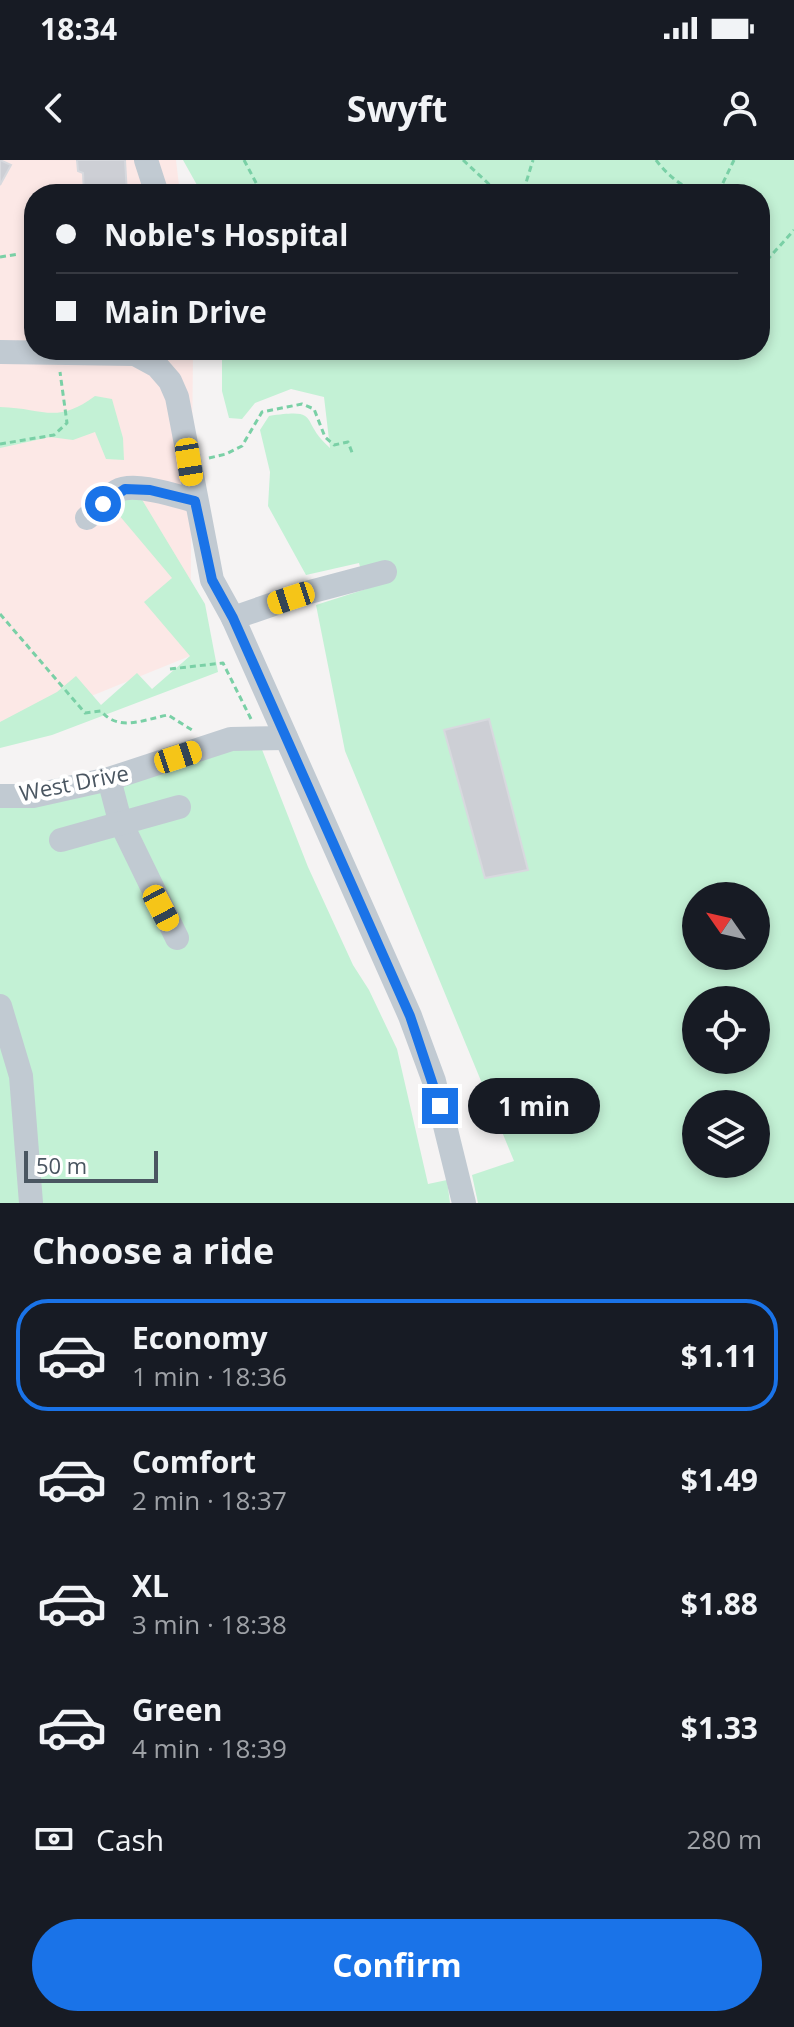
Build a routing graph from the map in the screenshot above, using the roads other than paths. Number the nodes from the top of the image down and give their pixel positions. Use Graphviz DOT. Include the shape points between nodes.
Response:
graph roads {
  1 [pos="146,160"];
  2 [pos="154,184"];
  3 [pos="0,352"];
  4 [pos="24,354"];
  5 [pos="161,360"];
  6 [pos="195,501"];
  7 [pos="87,518"];
  8 [pos="385,572"];
  9 [pos="233,618"];
  10 [pos="286,738"];
  11 [pos="109,779"];
  12 [pos="0,796"];
  13 [pos="179,807"];
  14 [pos="120,821"];
  15 [pos="61,840"];
  16 [pos="177,938"];
  17 [pos="0,1006"];
  18 [pos="31,1203"];
  19 [pos="464,1203"];
  1 -- 2 [label="street"];
  3 -- 4 [label="street"];
  5 -- 6 [label="street" via="177,397"];
  6 -- 7 [label="street" via="125,489"];
  6 -- 9 [label="street" via="212,580"];
  8 -- 9 [label="street"];
  9 -- 10 [label="street"];
  10 -- 11 [label="street, West Drive" via="231,739"];
  10 -- 19 [label="street" via="410,1016 434,1081"];
  11 -- 12 [label="street, West Drive" via="33,796"];
  11 -- 14 [label="street"];
  13 -- 14 [label="street"];
  14 -- 15 [label="street"];
  14 -- 16 [label="street"];
  17 -- 18 [label="street" via="21,1076"];
}
